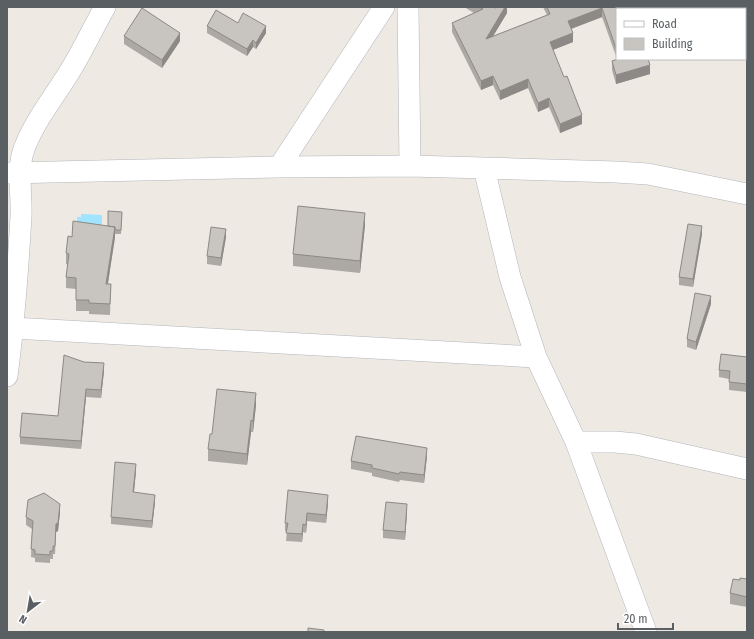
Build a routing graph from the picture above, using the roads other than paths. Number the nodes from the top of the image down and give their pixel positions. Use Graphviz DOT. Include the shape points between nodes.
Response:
graph roads {
  1 [pos="105,7"];
  2 [pos="384,7"];
  3 [pos="408,7"];
  4 [pos="410,166"];
  5 [pos="280,167"];
  6 [pos="484,168"];
  7 [pos="14,173"];
  8 [pos="747,194"];
  9 [pos="13,328"];
  10 [pos="536,357"];
  11 [pos="7,376"];
  12 [pos="576,442"];
  13 [pos="747,469"];
  14 [pos="646,632"];
  1 -- 7 [label="street" via="29,138"];
  2 -- 5 [label="street"];
  3 -- 4 [label="street"];
  4 -- 5 [label="street"];
  4 -- 6 [label="street"];
  5 -- 7 [label="street"];
  6 -- 8 [label="street" via="648,174"];
  6 -- 10 [label="street" via="510,277"];
  7 -- 9 [label="street" via="21,206"];
  9 -- 10 [label="street"];
  9 -- 11 [label="street"];
  10 -- 12 [label="street"];
  12 -- 13 [label="street" via="636,444"];
  12 -- 14 [label="street"];
}
